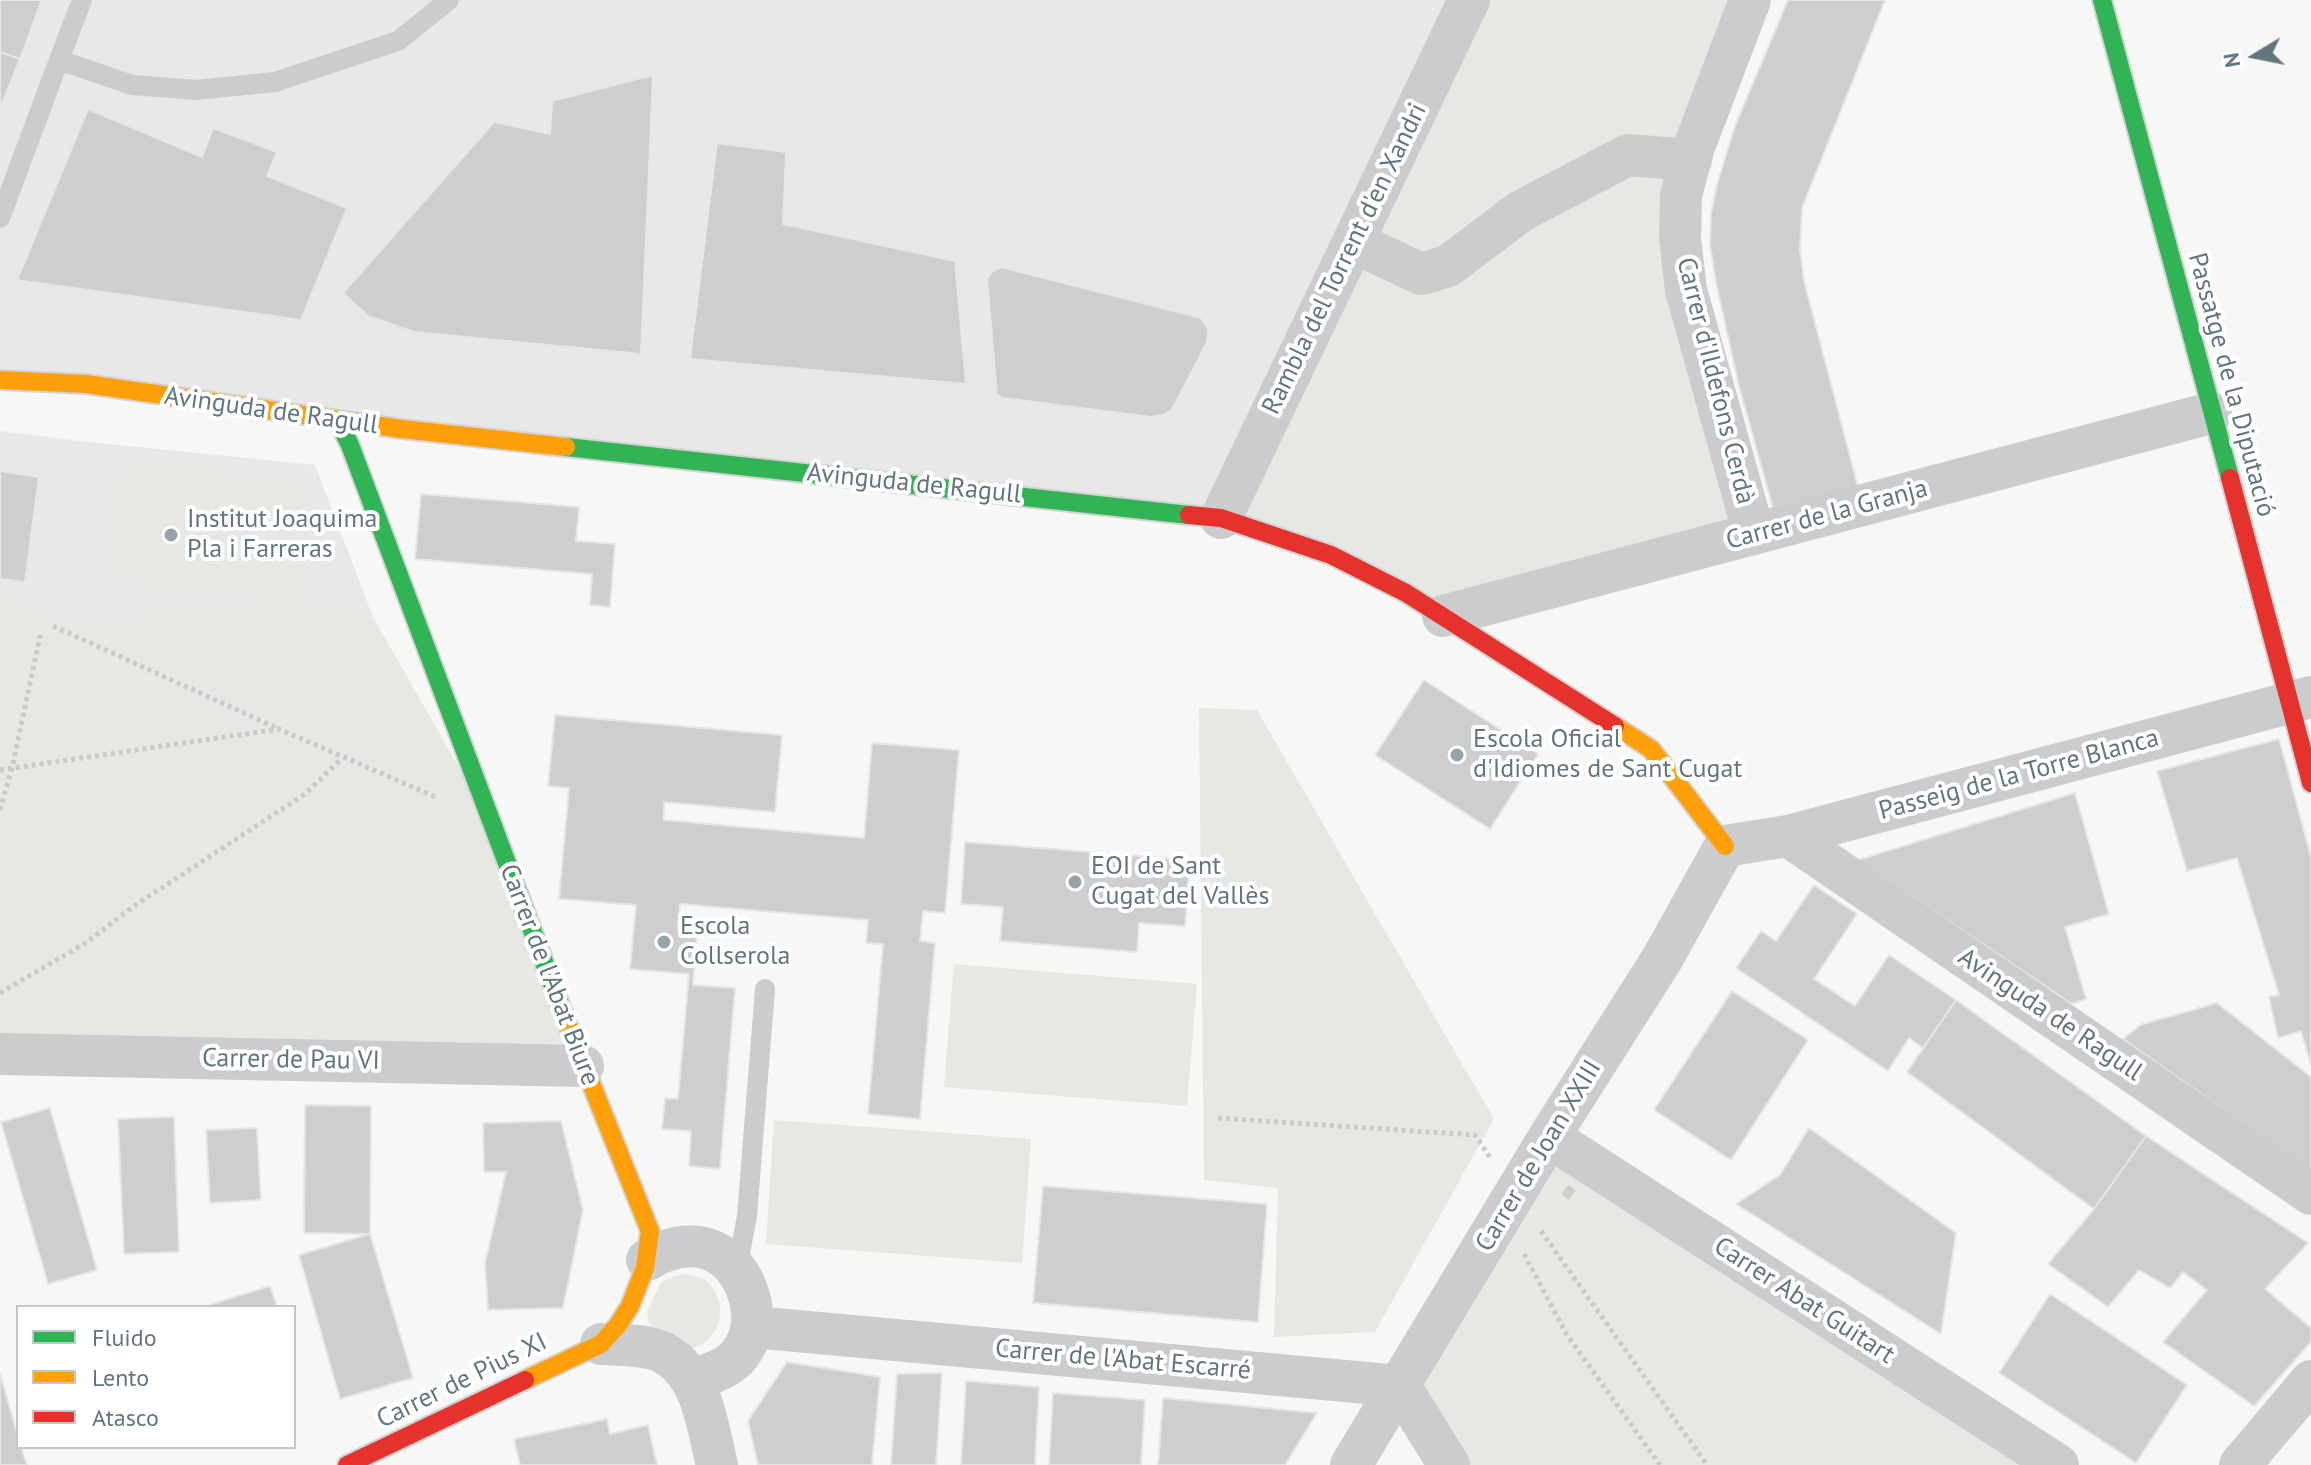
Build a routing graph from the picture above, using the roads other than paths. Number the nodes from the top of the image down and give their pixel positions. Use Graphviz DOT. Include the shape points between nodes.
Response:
graph roads {
  1 [pos="82,0"];
  2 [pos="449,0"];
  3 [pos="1469,0"];
  4 [pos="1750,0"];
  5 [pos="2102,0"];
  6 [pos="59,60"];
  7 [pos="1691,160"];
  8 [pos="0,218"];
  9 [pos="1353,242"];
  10 [pos="0,380"];
  11 [pos="2211,413"];
  12 [pos="338,421"];
  13 [pos="1221,518"];
  14 [pos="1754,534"];
  15 [pos="1443,616"];
  16 [pos="2300,700"];
  17 [pos="2311,783"];
  18 [pos="1788,836"];
  19 [pos="1725,846"];
  20 [pos="765,989"];
  21 [pos="0,1054"];
  22 [pos="583,1066"];
  23 [pos="1549,1137"];
  24 [pos="2311,1194"];
  25 [pos="647,1260"];
  26 [pos="737,1269"];
  27 [pos="753,1327"];
  28 [pos="601,1344"];
  29 [pos="692,1381"];
  30 [pos="2311,1381"];
  31 [pos="1400,1386"];
  32 [pos="347,1465"];
  33 [pos="717,1465"];
  34 [pos="1351,1465"];
  35 [pos="1449,1465"];
  36 [pos="2058,1465"];
  37 [pos="2240,1465"];
  1 -- 6 [label="lane"];
  2 -- 6 [label="lane" via="398,41 275,82 196,90 132,85"];
  3 -- 9 [label="street, Rambla del Torrent d'en Xandri"];
  4 -- 7 [label="street, Carrer d'Ildefons Cerdà"];
  5 -- 11 [label="street, Passatge de la Diputació"];
  6 -- 8 [label="lane"];
  7 -- 9 [label="street" via="1628,155 1521,211 1448,266 1421,274"];
  7 -- 14 [label="street, Carrer d'Ildefons Cerdà" via="1681,195 1686,290"];
  9 -- 13 [label="street, Rambla del Torrent d'en Xandri"];
  10 -- 12 [label="street, Avinguda de Ragull" via="86,384"];
  11 -- 14 [label="street, Carrer de la Granja"];
  11 -- 16 [label="street, Passatge de la Diputació"];
  12 -- 13 [label="street, Avinguda de Ragull"];
  12 -- 22 [label="street, Carrer de l'Abat Biure"];
  13 -- 15 [label="street, Avinguda de Ragull" via="1331,555"];
  14 -- 15 [label="street, Carrer de la Granja"];
  15 -- 19 [label="street, Avinguda de Ragull" via="1651,749"];
  16 -- 17 [label="street, Passatge de la Diputació"];
  16 -- 18 [label="street, Passeig de la Torre Blanca"];
  18 -- 19 [label="street, Passeig de la Torre Blanca"];
  18 -- 24 [label="street, Avinguda de Ragull"];
  19 -- 23 [label="street, Carrer de Joan XXIII" via="1662,959"];
  20 -- 26 [label="lane" via="747,1216"];
  21 -- 22 [label="street, Carrer de Pau VI"];
  22 -- 25 [label="street, Carrer de l'Abat Biure" via="650,1231"];
  23 -- 31 [label="street, Carrer de Joan XXIII"];
  23 -- 36 [label="street, Carrer Abat Guitart"];
  25 -- 26 [label="street" via="688,1246 721,1254"];
  25 -- 28 [label="street, Carrer de l'Abat Biure" via="630,1306"];
  26 -- 27 [label="street" via="752,1304"];
  27 -- 29 [label="street" via="740,1356"];
  27 -- 31 [label="street, Carrer de l'Abat Escarré"];
  28 -- 29 [label="street" via="662,1352"];
  28 -- 32 [label="street, Carrer de Pius XI"];
  29 -- 33 [label="street"];
  30 -- 37 [label="street"];
  31 -- 34 [label="street, Carrer de Joan XXIII"];
  31 -- 35 [label="street"];
}
